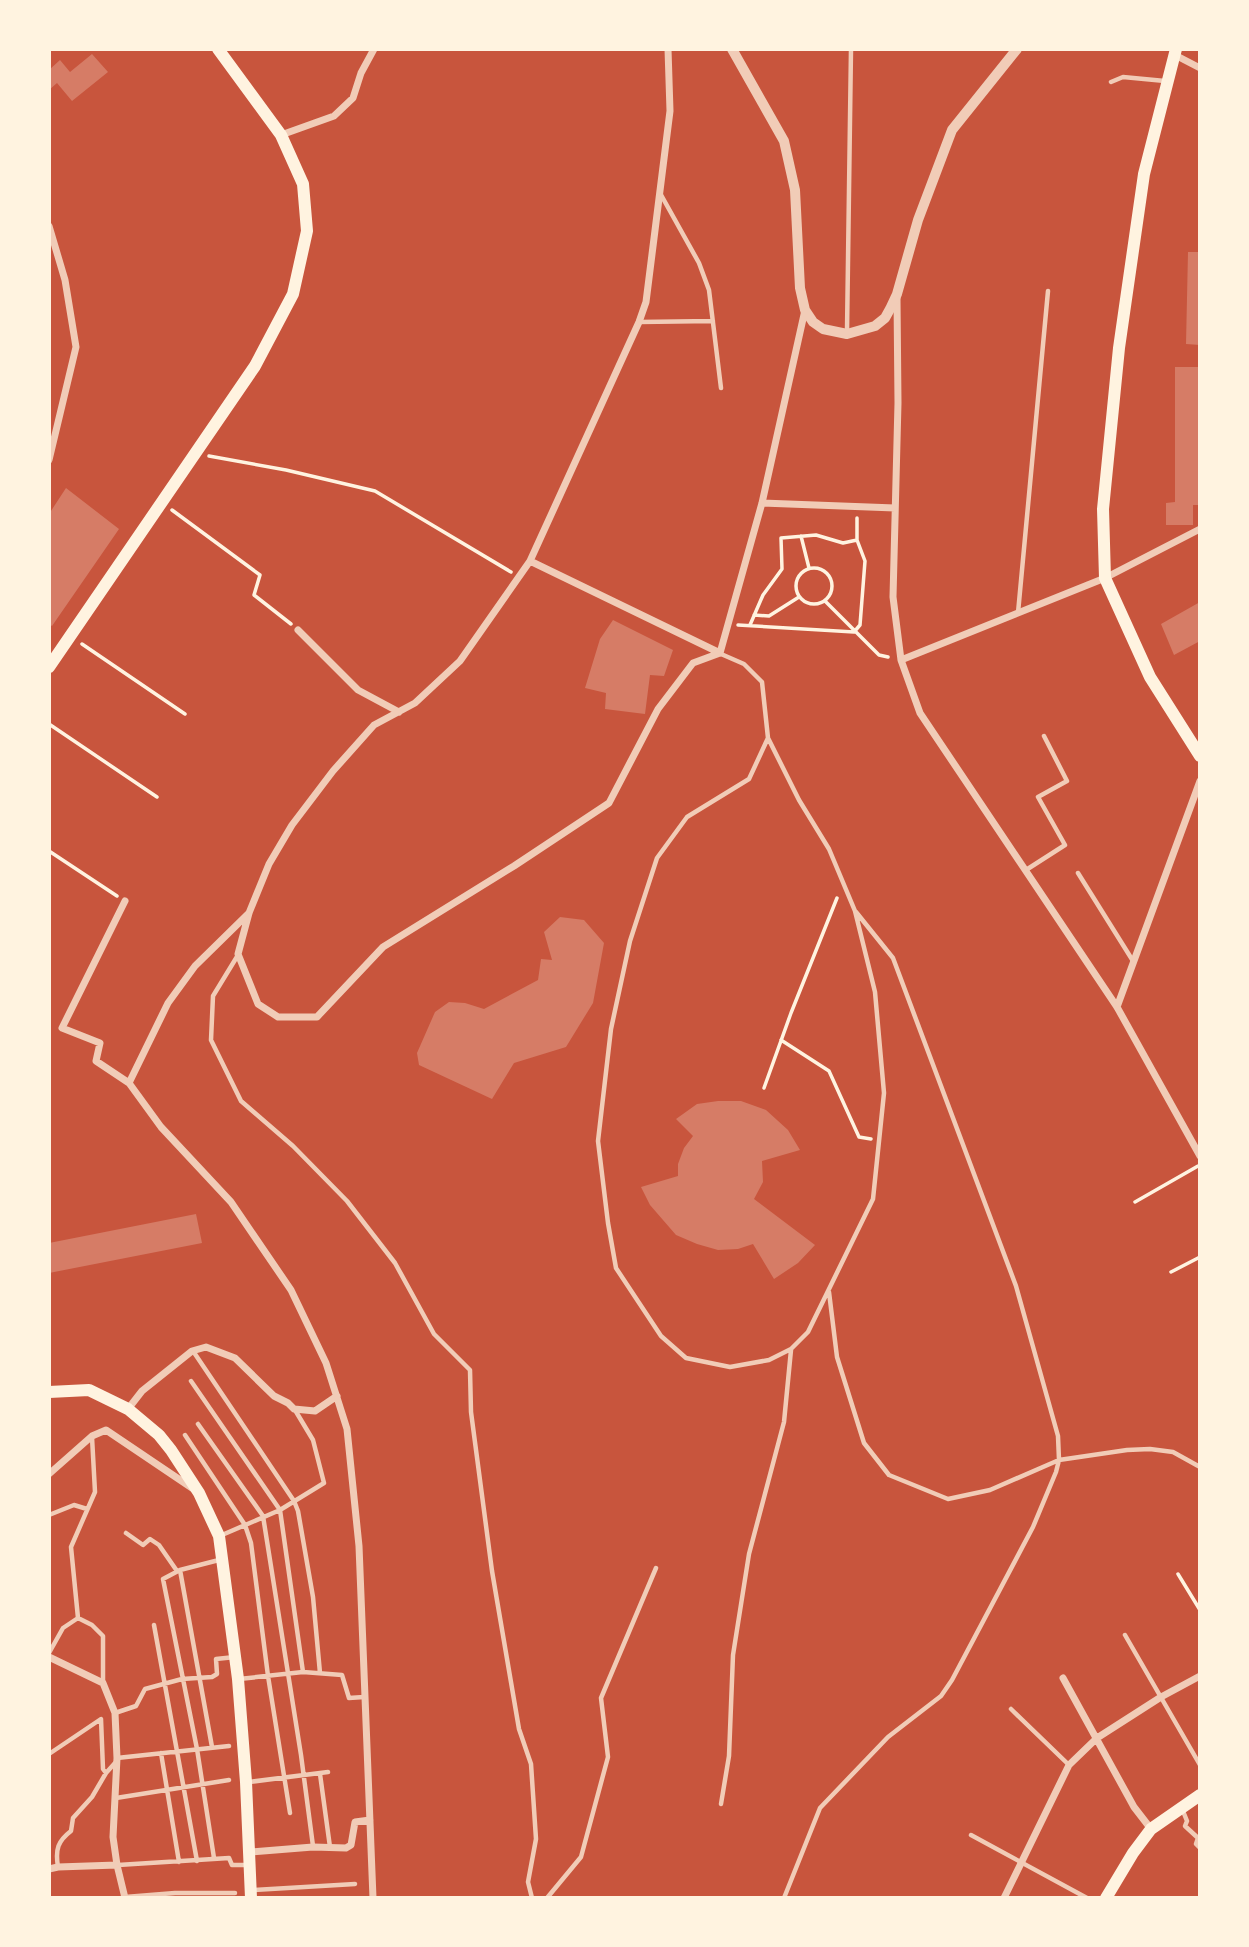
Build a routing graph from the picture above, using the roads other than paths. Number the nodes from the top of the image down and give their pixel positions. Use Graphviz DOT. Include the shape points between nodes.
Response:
graph roads {
  1 [pos="218,49"];
  2 [pos="374,49"];
  3 [pos="668,49"];
  4 [pos="733,49"];
  5 [pos="851,49"];
  6 [pos="1017,49"];
  7 [pos="1175,52"];
  8 [pos="1200,68"];
  9 [pos="1168,81"];
  10 [pos="1111,82"];
  11 [pos="281,135"];
  12 [pos="660,192"];
  13 [pos="49,226"];
  14 [pos="56,251"];
  15 [pos="49,256"];
  16 [pos="1048,291"];
  17 [pos="897,294"];
  18 [pos="805,310"];
  19 [pos="713,321"];
  20 [pos="639,322"];
  21 [pos="847,334"];
  22 [pos="721,388"];
  23 [pos="49,460"];
  24 [pos="762,503"];
  25 [pos="895,508"];
  26 [pos="1200,529"];
  27 [pos="530,561"];
  28 [pos="1105,578"];
  29 [pos="1018,613"];
  30 [pos="298,630"];
  31 [pos="720,653"];
  32 [pos="901,660"];
  33 [pos="49,667"];
  34 [pos="399,712"];
  35 [pos="1044,736"];
  36 [pos="768,738"];
  37 [pos="1200,756"];
  38 [pos="1200,781"];
  39 [pos="1026,870"];
  40 [pos="1078,873"];
  41 [pos="125,901"];
  42 [pos="855,911"];
  43 [pos="249,913"];
  44 [pos="238,954"];
  45 [pos="1133,961"];
  46 [pos="1117,1007"];
  47 [pos="129,1083"];
  48 [pos="1200,1156"];
  49 [pos="828,1290"];
  50 [pos="791,1349"];
  51 [pos="192,1351"];
  52 [pos="191,1381"];
  53 [pos="49,1391"];
  54 [pos="337,1396"];
  55 [pos="128,1409"];
  56 [pos="294,1409"];
  57 [pos="198,1424"];
  58 [pos="185,1435"];
  59 [pos="92,1436"];
  60 [pos="1059,1460"];
  61 [pos="1200,1467"];
  62 [pos="49,1474"];
  63 [pos="198,1493"];
  64 [pos="294,1501"];
  65 [pos="88,1509"];
  66 [pos="280,1510"];
  67 [pos="49,1516"];
  68 [pos="263,1516"];
  69 [pos="245,1525"];
  70 [pos="126,1533"];
  71 [pos="219,1536"];
  72 [pos="224,1559"];
  73 [pos="656,1568"];
  74 [pos="178,1571"];
  75 [pos="78,1618"];
  76 [pos="154,1625"];
  77 [pos="1125,1634"];
  78 [pos="49,1655"];
  79 [pos="235,1657"];
  80 [pos="303,1672"];
  81 [pos="286,1673"];
  82 [pos="320,1673"];
  83 [pos="268,1676"];
  84 [pos="1200,1676"];
  85 [pos="200,1677"];
  86 [pos="182,1678"];
  87 [pos="1063,1678"];
  88 [pos="238,1679"];
  89 [pos="103,1683"];
  90 [pos="164,1683"];
  91 [pos="364,1697"];
  92 [pos="1161,1697"];
  93 [pos="1011,1709"];
  94 [pos="115,1713"];
  95 [pos="1097,1738"];
  96 [pos="229,1746"];
  97 [pos="212,1747"];
  98 [pos="197,1749"];
  99 [pos="176,1752"];
  100 [pos="161,1753"];
  101 [pos="49,1754"];
  102 [pos="116,1760"];
  103 [pos="1069,1765"];
  104 [pos="1200,1765"];
  105 [pos="328,1772"];
  106 [pos="106,1773"];
  107 [pos="304,1774"];
  108 [pos="320,1774"];
  109 [pos="284,1777"];
  110 [pos="229,1780"];
  111 [pos="246,1782"];
  112 [pos="201,1786"];
  113 [pos="186,1787"];
  114 [pos="168,1790"];
  115 [pos="1200,1796"];
  116 [pos="115,1798"];
  117 [pos="720,1804"];
  118 [pos="1180,1808"];
  119 [pos="290,1813"];
  120 [pos="370,1820"];
  121 [pos="1151,1829"];
  122 [pos="971,1835"];
  123 [pos="1199,1838"];
  124 [pos="313,1847"];
  125 [pos="330,1847"];
  126 [pos="1200,1848"];
  127 [pos="214,1858"];
  128 [pos="250,1858"];
  129 [pos="197,1861"];
  130 [pos="179,1862"];
  131 [pos="1021,1862"];
  132 [pos="117,1865"];
  133 [pos="58,1867"];
  134 [pos="49,1869"];
  135 [pos="355,1885"];
  136 [pos="235,1894"];
  137 [pos="251,1894"];
  138 [pos="125,1898"];
  139 [pos="373,1898"];
  140 [pos="532,1898"];
  141 [pos="547,1898"];
  142 [pos="784,1898"];
  143 [pos="1004,1898"];
  144 [pos="1087,1898"];
  145 [pos="1106,1898"];
  1 -- 11 [label="main road"];
  2 -- 11 [label="street" via="353,98 334,116"];
  3 -- 12 [label="street" via="670,111"];
  4 -- 18 [label="street" via="784,141 795,190"];
  5 -- 21 [label="lane"];
  6 -- 17 [label="street" via="952,130 918,219"];
  7 -- 8 [label="street"];
  7 -- 9 [label="main road"];
  9 -- 10 [label="lane" via="1123,77"];
  9 -- 28 [label="main road" via="1144,174 1119,348 1103,509"];
  11 -- 33 [label="main road" via="303,184 307,231 293,295 255,366"];
  12 -- 19 [label="lane" via="699,263"];
  12 -- 20 [label="street" via="646,302"];
  13 -- 14 [label="street"];
  14 -- 15 [label="street"];
  14 -- 23 [label="street" via="76,347"];
  16 -- 29 [label="lane"];
  17 -- 21 [label="street" via="885,318"];
  17 -- 25 [label="street"];
  18 -- 21 [label="street" via="823,329"];
  18 -- 24 [label="street"];
  19 -- 20 [label="lane"];
  19 -- 22 [label="lane"];
  20 -- 27 [label="street"];
  24 -- 25 [label="street"];
  24 -- 31 [label="street"];
  25 -- 32 [label="street" via="892,597"];
  26 -- 28 [label="street"];
  27 -- 31 [label="street"];
  27 -- 34 [label="street" via="460,661"];
  28 -- 29 [label="street"];
  28 -- 37 [label="main road" via="1150,677"];
  29 -- 32 [label="street"];
  30 -- 34 [label="street" via="358,690"];
  31 -- 36 [label="lane" via="744,664 762,682"];
  31 -- 44 [label="street" via="693,663 658,709 609,803 383,947 317,1017 278,1017 258,1004"];
  32 -- 39 [label="street" via="920,713"];
  34 -- 43 [label="street" via="374,725 292,825 269,864"];
  35 -- 39 [label="lane" via="1068,781 1038,797 1065,845"];
  36 -- 42 [label="lane" via="829,849"];
  36 -- 50 [label="lane" via="749,779 687,817 657,858 630,941 611,1029 598,1141 616,1268 661,1336 686,1358 730,1367 769,1360"];
  38 -- 45 [label="street"];
  39 -- 46 [label="street"];
  40 -- 45 [label="lane"];
  41 -- 47 [label="street" via="62,1028 100,1044 96,1060"];
  42 -- 49 [label="lane" via="875,992 884,1093 873,1199"];
  42 -- 60 [label="lane" via="893,958 1016,1286 1058,1436"];
  43 -- 44 [label="street"];
  43 -- 47 [label="street" via="195,966 168,1003"];
  44 -- 140 [label="lane" via="213,996 211,1040 242,1101 347,1201 395,1263 434,1334 470,1370 471,1412 492,1571 519,1729 531,1764 536,1839 528,1882"];
  45 -- 46 [label="street"];
  46 -- 48 [label="street"];
  47 -- 54 [label="street" via="161,1127 231,1202 291,1290"];
  49 -- 50 [label="lane" via="808,1332"];
  49 -- 60 [label="lane" via="837,1357 864,1443 890,1475 948,1499 990,1490"];
  50 -- 117 [label="lane" via="784,1422 749,1554 733,1655 729,1756"];
  51 -- 55 [label="street" via="142,1391"];
  51 -- 56 [label="street" via="206,1347 235,1358"];
  51 -- 64 [label="lane"];
  52 -- 66 [label="lane"];
  53 -- 55 [label="main road" via="89,1390"];
  54 -- 56 [label="street" via="315,1411"];
  54 -- 91 [label="street" via="347,1429 359,1546"];
  55 -- 63 [label="main road" via="159,1435"];
  56 -- 64 [label="lane" via="313,1440 324,1483"];
  57 -- 68 [label="lane"];
  58 -- 69 [label="lane"];
  59 -- 62 [label="street"];
  59 -- 63 [label="street" via="106,1430"];
  59 -- 65 [label="lane" via="95,1492"];
  60 -- 61 [label="lane" via="1150,1449 1173,1452"];
  60 -- 142 [label="lane" via="1033,1527 952,1680 941,1696 888,1737 820,1808"];
  63 -- 71 [label="main road"];
  64 -- 66 [label="lane"];
  64 -- 82 [label="lane" via="313,1597"];
  65 -- 67 [label="lane" via="74,1505"];
  65 -- 75 [label="lane" via="71,1547"];
  66 -- 68 [label="lane"];
  66 -- 80 [label="lane"];
  68 -- 69 [label="lane"];
  68 -- 81 [label="lane"];
  69 -- 71 [label="lane"];
  69 -- 83 [label="lane"];
  70 -- 74 [label="lane" via="143,1545 150,1539 159,1545"];
  71 -- 72 [label="main road"];
  72 -- 74 [label="lane"];
  72 -- 79 [label="main road"];
  73 -- 141 [label="lane" via="601,1698 608,1757 582,1857"];
  74 -- 85 [label="lane"];
  74 -- 86 [label="lane" via="163,1579"];
  75 -- 78 [label="lane" via="63,1628"];
  75 -- 89 [label="lane" via="103,1636"];
  76 -- 90 [label="lane"];
  77 -- 92 [label="lane"];
  78 -- 89 [label="street"];
  79 -- 85 [label="lane" via="216,1659 216,1674"];
  79 -- 88 [label="main road"];
  80 -- 81 [label="lane"];
  80 -- 82 [label="lane"];
  81 -- 83 [label="lane"];
  81 -- 107 [label="lane"];
  82 -- 91 [label="lane" via="342,1675 349,1698"];
  83 -- 88 [label="lane"];
  83 -- 109 [label="lane"];
  84 -- 92 [label="street"];
  85 -- 86 [label="lane"];
  85 -- 97 [label="lane"];
  86 -- 90 [label="lane"];
  86 -- 98 [label="lane"];
  87 -- 95 [label="street"];
  88 -- 111 [label="main road"];
  89 -- 94 [label="street"];
  90 -- 94 [label="lane" via="145,1689 136,1706"];
  90 -- 99 [label="lane"];
  91 -- 120 [label="street"];
  92 -- 95 [label="street"];
  92 -- 104 [label="lane"];
  93 -- 103 [label="lane"];
  94 -- 102 [label="street"];
  95 -- 103 [label="street"];
  95 -- 121 [label="street"];
  96 -- 97 [label="lane"];
  97 -- 98 [label="lane"];
  98 -- 99 [label="lane"];
  98 -- 112 [label="lane"];
  99 -- 100 [label="lane"];
  99 -- 113 [label="lane"];
  100 -- 102 [label="lane"];
  100 -- 114 [label="lane"];
  101 -- 106 [label="lane" via="102,1719"];
  102 -- 106 [label="lane"];
  102 -- 116 [label="street"];
  103 -- 131 [label="street"];
  105 -- 108 [label="lane"];
  106 -- 133 [label="lane" via="73,1818 71,1831 60,1840"];
  107 -- 108 [label="lane"];
  107 -- 109 [label="lane"];
  107 -- 124 [label="lane"];
  108 -- 125 [label="lane"];
  109 -- 111 [label="lane"];
  109 -- 119 [label="lane"];
  110 -- 112 [label="lane"];
  111 -- 128 [label="main road"];
  112 -- 113 [label="lane"];
  112 -- 127 [label="lane"];
  113 -- 114 [label="lane"];
  113 -- 129 [label="lane"];
  114 -- 116 [label="lane"];
  114 -- 130 [label="lane"];
  115 -- 118 [label="main road"];
  116 -- 132 [label="street"];
  118 -- 121 [label="main road"];
  118 -- 123 [label="lane" via="1185,1812 1185,1826"];
  120 -- 125 [label="street" via="355,1822 351,1845"];
  120 -- 139 [label="street"];
  121 -- 145 [label="main road"];
  122 -- 131 [label="lane"];
  123 -- 126 [label="lane" via="1196,1844"];
  124 -- 125 [label="street"];
  124 -- 128 [label="street"];
  127 -- 128 [label="lane" via="229,1858 232,1865"];
  127 -- 129 [label="lane"];
  128 -- 137 [label="main road"];
  129 -- 130 [label="lane"];
  130 -- 132 [label="lane"];
  131 -- 143 [label="street"];
  131 -- 144 [label="lane"];
  132 -- 133 [label="street"];
  132 -- 138 [label="street"];
  133 -- 134 [label="street"];
  135 -- 137 [label="lane"];
  136 -- 138 [label="lane"];
}
